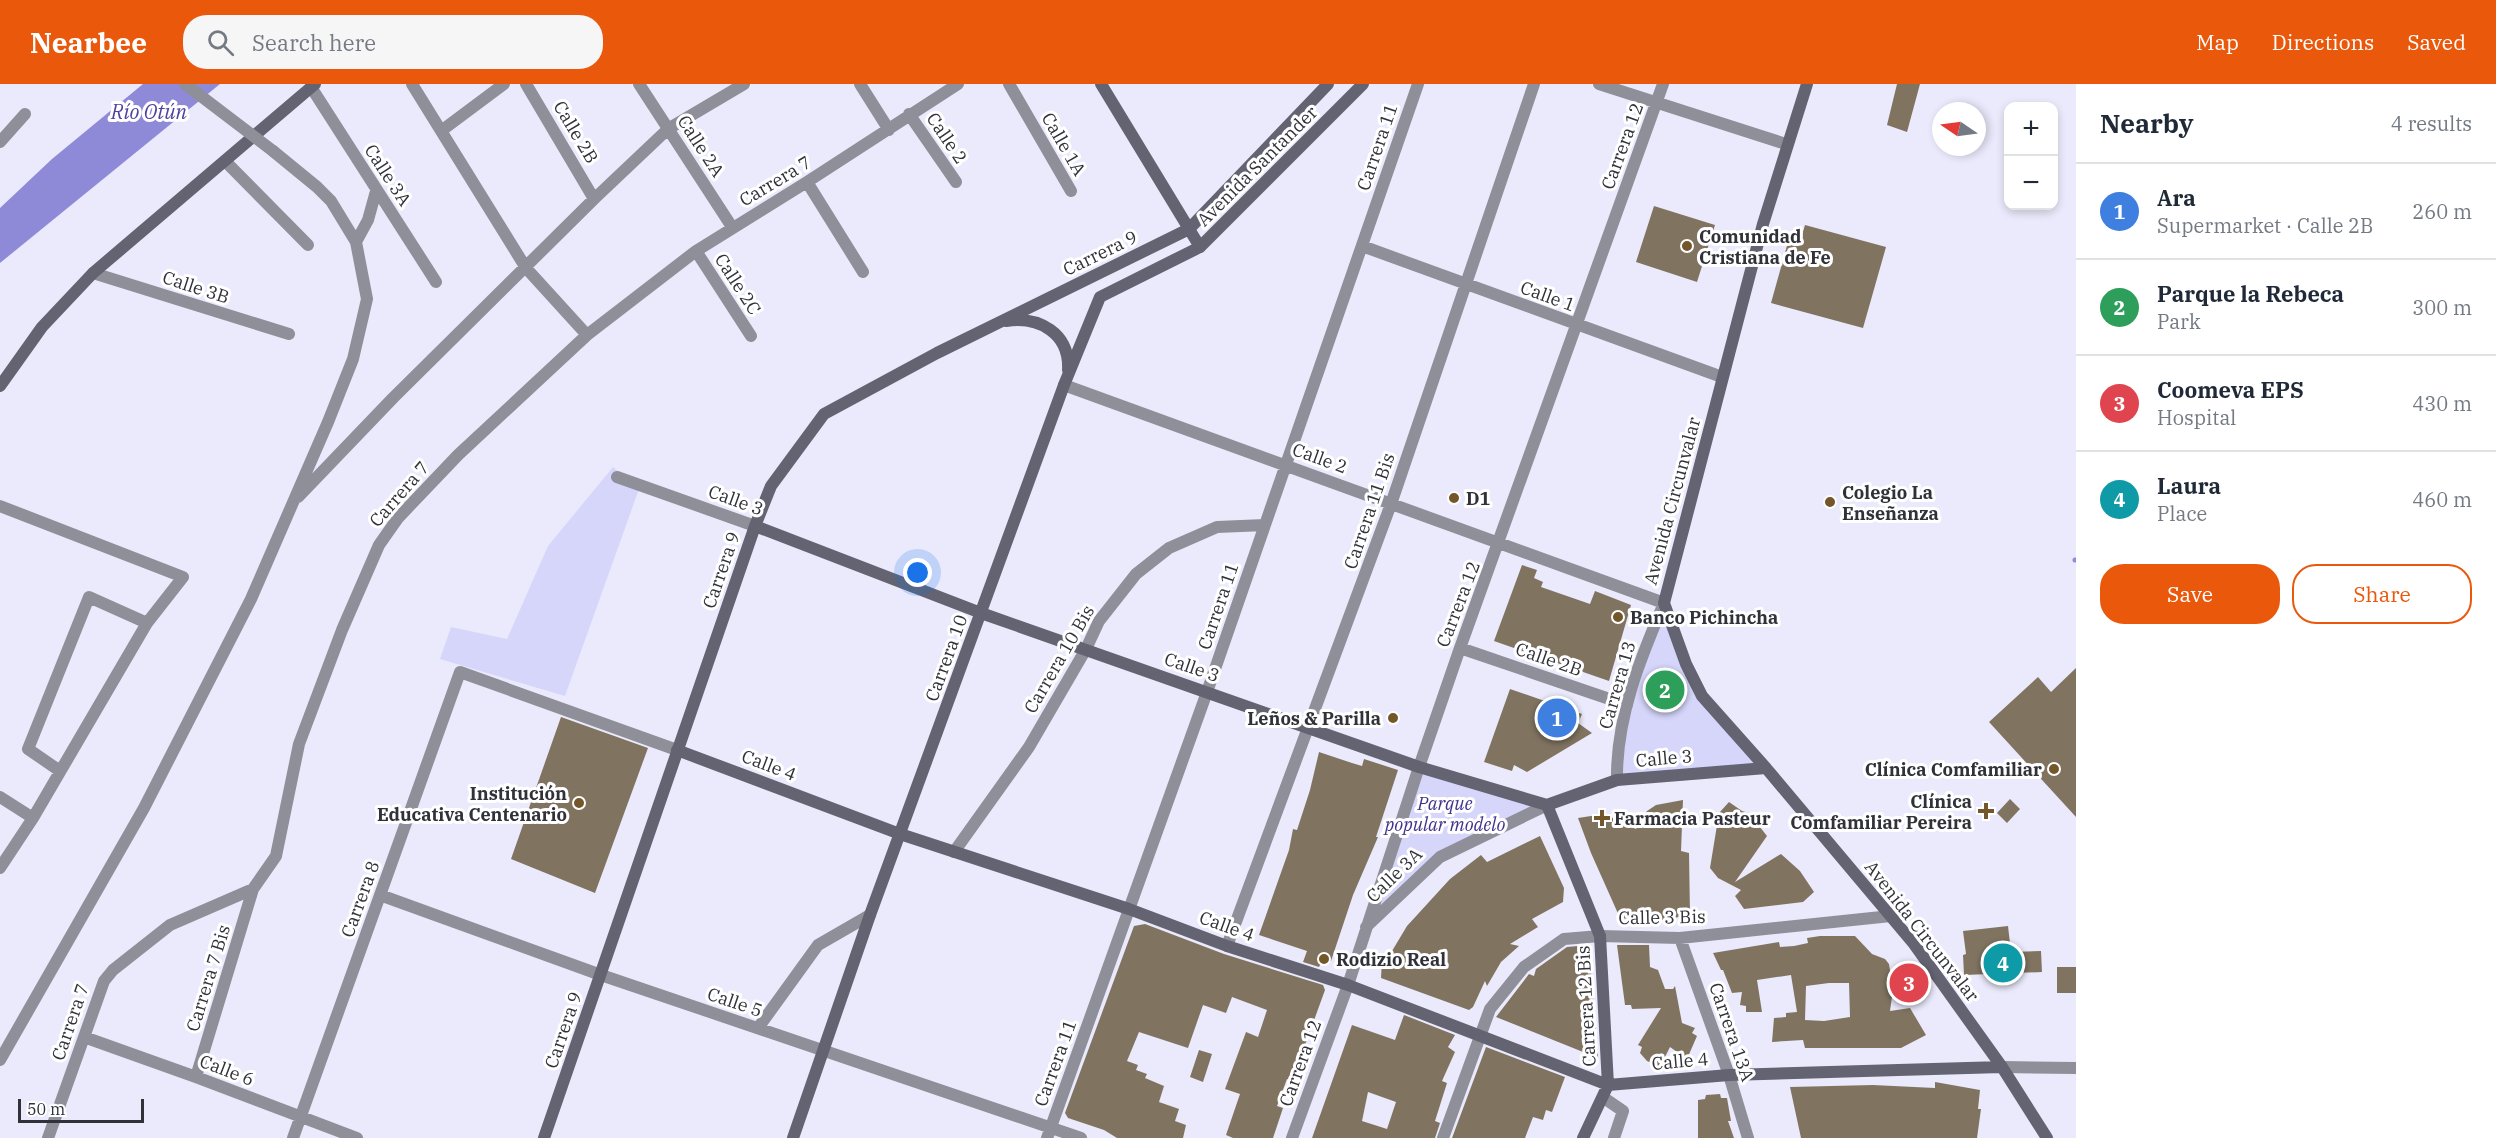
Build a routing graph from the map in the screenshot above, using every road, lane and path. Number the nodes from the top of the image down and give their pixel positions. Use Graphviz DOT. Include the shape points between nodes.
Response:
graph roads {
  1 [pos="184,84"];
  2 [pos="412,84"];
  3 [pos="504,84"];
  4 [pos="526,84"];
  5 [pos="639,84"];
  6 [pos="744,84"];
  7 [pos="860,84"];
  8 [pos="958,84"];
  9 [pos="1009,84"];
  10 [pos="1101,84"];
  11 [pos="1363,84"];
  12 [pos="1418,84"];
  13 [pos="1534,84"];
  14 [pos="1599,84"];
  15 [pos="1663,84"];
  16 [pos="1807,84"];
  17 [pos="313,85"];
  18 [pos="1322,87"];
  19 [pos="1658,102"];
  20 [pos="25,114"];
  21 [pos="909,114"];
  22 [pos="669,129"];
  23 [pos="889,130"];
  24 [pos="441,131"];
  25 [pos="0,142"];
  26 [pos="1786,144"];
  27 [pos="225,161"];
  28 [pos="807,182"];
  29 [pos="956,182"];
  30 [pos="376,191"];
  31 [pos="1071,192"];
  32 [pos="594,199"];
  33 [pos="732,227"];
  34 [pos="1189,229"];
  35 [pos="356,242"];
  36 [pos="308,245"];
  37 [pos="1362,246"];
  38 [pos="1200,247"];
  39 [pos="696,251"];
  40 [pos="526,268"];
  41 [pos="863,272"];
  42 [pos="93,273"];
  43 [pos="436,282"];
  44 [pos="1465,284"];
  45 [pos="994,324"];
  46 [pos="1576,325"];
  47 [pos="289,334"];
  48 [pos="587,335"];
  49 [pos="751,336"];
  50 [pos="1722,377"];
  51 [pos="1064,385"];
  52 [pos="0,386"];
  53 [pos="1286,465"];
  54 [pos="617,477"];
  55 [pos="1391,504"];
  56 [pos="292,505"];
  57 [pos="0,506"];
  58 [pos="1265,525"];
  59 [pos="755,526"];
  60 [pos="1499,544"];
  61 [pos="1665,607"];
  62 [pos="981,613"];
  63 [pos="147,623"];
  64 [pos="1460,648"];
  65 [pos="1086,649"];
  66 [pos="460,672"];
  67 [pos="1207,692"];
  68 [pos="1627,705"];
  69 [pos="1310,727"];
  70 [pos="677,750"];
  71 [pos="1419,766"];
  72 [pos="1766,768"];
  73 [pos="60,771"];
  74 [pos="1617,780"];
  75 [pos="0,797"];
  76 [pos="1548,805"];
  77 [pos="33,818"];
  78 [pos="900,834"];
  79 [pos="954,852"];
  80 [pos="0,868"];
  81 [pos="254,889"];
  82 [pos="380,896"];
  83 [pos="1129,909"];
  84 [pos="870,915"];
  85 [pos="1891,916"];
  86 [pos="1366,928"];
  87 [pos="1600,936"];
  88 [pos="1680,938"];
  89 [pos="1227,946"];
  90 [pos="601,975"];
  91 [pos="1348,985"];
  92 [pos="758,1028"];
  93 [pos="1481,1036"];
  94 [pos="84,1037"];
  95 [pos="824,1052"];
  96 [pos="0,1060"];
  97 [pos="2002,1067"];
  98 [pos="2076,1068"];
  99 [pos="1730,1075"];
  100 [pos="196,1077"];
  101 [pos="1608,1085"];
  102 [pos="1604,1098"];
  103 [pos="301,1118"];
  104 [pos="1049,1133"];
  105 [pos="2045,1137"];
  106 [pos="48,1138"];
  107 [pos="293,1138"];
  108 [pos="357,1138"];
  109 [pos="544,1138"];
  110 [pos="793,1138"];
  111 [pos="1081,1138"];
  112 [pos="1292,1138"];
  113 [pos="1443,1138"];
  114 [pos="1583,1138"];
  115 [pos="1614,1138"];
  116 [pos="1748,1138"];
  1 -- 35 [label="street, bridge" via="317,187 331,201"];
  2 -- 24 [label="street"];
  3 -- 24 [label="street"];
  4 -- 32 [label="street, Calle 2B"];
  5 -- 22 [label="street, Calle 2A"];
  6 -- 22 [label="street"];
  7 -- 23 [label="street"];
  8 -- 21 [label="street, Carrera 7"];
  9 -- 31 [label="street, Calle 1A"];
  10 -- 34 [label="main road"];
  11 -- 38 [label="main road, Avenida Santander"];
  12 -- 37 [label="street, Carrera 11"];
  13 -- 44 [label="street, Carrera 11 Bis"];
  14 -- 19 [label="street"];
  15 -- 19 [label="street, Carrera 12"];
  16 -- 26 [label="main road, Avenida Circunvalar"];
  17 -- 27 [label="main road"];
  17 -- 30 [label="street, Calle 3A"];
  18 -- 34 [label="main road, Avenida Santander"];
  19 -- 26 [label="street"];
  19 -- 46 [label="street, Carrera 12"];
  20 -- 25 [label="street"];
  21 -- 23 [label="street, Carrera 7"];
  21 -- 29 [label="street, Calle 2"];
  22 -- 32 [label="street"];
  22 -- 33 [label="street, Calle 2A"];
  23 -- 28 [label="street, Carrera 7"];
  24 -- 40 [label="street"];
  26 -- 50 [label="main road, Avenida Circunvalar"];
  27 -- 36 [label="street"];
  27 -- 42 [label="main road"];
  28 -- 33 [label="street, Carrera 7"];
  28 -- 41 [label="street"];
  30 -- 35 [label="street"];
  30 -- 43 [label="street, Calle 3A"];
  32 -- 40 [label="street"];
  33 -- 39 [label="street, Carrera 7"];
  34 -- 38 [label="main road"];
  34 -- 45 [label="main road, Carrera 9"];
  35 -- 56 [label="street" via="367,299 353,359"];
  37 -- 44 [label="street, Calle 1"];
  37 -- 53 [label="street, Carrera 11"];
  38 -- 51 [label="main road, Carrera 10" via="1101,297"];
  39 -- 48 [label="street, Carrera 7"];
  39 -- 49 [label="street, Calle 2C"];
  40 -- 48 [label="street"];
  40 -- 56 [label="street" via="378,413"];
  42 -- 47 [label="street, Calle 3B"];
  42 -- 52 [label="main road" via="42,327"];
  44 -- 46 [label="street, Calle 1"];
  44 -- 55 [label="street, Carrera 11 Bis"];
  45 -- 51 [label="main road" via="1023,320 1051,328 1065,348 1068,361"];
  45 -- 59 [label="main road, Carrera 9" via="824,414 771,486"];
  46 -- 50 [label="street, Calle 1"];
  46 -- 60 [label="street, Carrera 12"];
  48 -- 81 [label="street, Carrera 7" via="458,455 398,518 379,545 299,744 276,856"];
  50 -- 61 [label="main road, Avenida Circunvalar"];
  51 -- 53 [label="street, Calle 2"];
  51 -- 62 [label="main road, Carrera 10"];
  53 -- 55 [label="street, Calle 2"];
  53 -- 58 [label="street, Carrera 11"];
  54 -- 59 [label="street, Calle 3"];
  55 -- 60 [label="street, Calle 2"];
  55 -- 69 [label="street, Carrera 11 Bis"];
  56 -- 96 [label="street" via="250,599 144,808"];
  57 -- 63 [label="street" via="183,577"];
  58 -- 65 [label="street, Carrera 10 Bis" via="1217,527 1169,548 1136,574 1099,621"];
  58 -- 67 [label="street, Carrera 11"];
  59 -- 62 [label="main road, Calle 3"];
  59 -- 70 [label="main road, Carrera 9"];
  60 -- 61 [label="street, Calle 2"];
  60 -- 64 [label="street, Carrera 12"];
  61 -- 68 [label="street, Carrera 13" via="1641,657"];
  61 -- 72 [label="main road, Avenida Circunvalar" via="1702,696"];
  62 -- 65 [label="main road, Calle 3"];
  62 -- 78 [label="main road, Carrera 10"];
  63 -- 73 [label="street"];
  63 -- 73 [label="street" via="89,597 28,749"];
  64 -- 68 [label="street, Calle 2B"];
  64 -- 71 [label="street, Carrera 12"];
  65 -- 67 [label="main road, Calle 3"];
  65 -- 79 [label="street, Carrera 10 Bis" via="1029,747"];
  66 -- 70 [label="street, Calle 4"];
  66 -- 82 [label="street, Carrera 8"];
  67 -- 69 [label="main road, Calle 3"];
  67 -- 83 [label="street, Carrera 11"];
  68 -- 74 [label="street, Carrera 13" via="1617,754"];
  69 -- 71 [label="main road, Calle 3"];
  69 -- 89 [label="street, Carrera 11 Bis"];
  70 -- 78 [label="main road, Calle 4"];
  70 -- 90 [label="main road, Carrera 9"];
  71 -- 76 [label="main road, Calle 3"];
  71 -- 86 [label="street, Carrera 12"];
  72 -- 74 [label="main road, Calle 3"];
  72 -- 85 [label="main road, Avenida Circunvalar"];
  73 -- 77 [label="street"];
  74 -- 76 [label="main road, Calle 3"];
  75 -- 77 [label="street"];
  76 -- 86 [label="street, Calle 3A" via="1440,857"];
  76 -- 87 [label="main road, Carrera 12 Bis"];
  77 -- 80 [label="street"];
  78 -- 79 [label="main road, Calle 4"];
  78 -- 84 [label="main road, Carrera 10"];
  79 -- 83 [label="main road, Calle 4"];
  81 -- 94 [label="street, Carrera 7" via="170,925 113,970 104,981"];
  81 -- 100 [label="street, Carrera 7 Bis"];
  82 -- 90 [label="street, Calle 5"];
  82 -- 103 [label="street, Carrera 8"];
  83 -- 89 [label="main road, Calle 4"];
  83 -- 104 [label="street, Carrera 11"];
  84 -- 92 [label="street" via="818,945"];
  84 -- 95 [label="main road, Carrera 10"];
  85 -- 88 [label="street, Calle 3 Bis"];
  85 -- 97 [label="main road, Avenida Circunvalar"];
  86 -- 91 [label="street, Carrera 12"];
  87 -- 88 [label="street, Calle 3 Bis"];
  87 -- 93 [label="street, Calle 3 Bis" via="1564,939 1524,967 1490,1009"];
  87 -- 101 [label="main road, Carrera 12 Bis"];
  88 -- 99 [label="street, Carrera 13A"];
  89 -- 91 [label="main road, Calle 4"];
  90 -- 92 [label="street, Calle 5"];
  90 -- 109 [label="main road, Carrera 9"];
  91 -- 93 [label="main road, Calle 4"];
  91 -- 112 [label="street, Carrera 12"];
  92 -- 95 [label="street, Calle 5"];
  93 -- 101 [label="main road, Calle 4"];
  93 -- 113 [label="street, Calle 3 Bis"];
  94 -- 100 [label="street, Calle 6"];
  94 -- 106 [label="street, Carrera 7"];
  95 -- 104 [label="street, Calle 5"];
  95 -- 110 [label="main road, Carrera 10"];
  97 -- 98 [label="street"];
  97 -- 99 [label="main road, Calle 4"];
  97 -- 105 [label="main road, Avenida Circunvalar"];
  99 -- 101 [label="main road, Calle 4"];
  99 -- 116 [label="street, Carrera 13A"];
  100 -- 103 [label="street, Calle 6"];
  101 -- 102 [label="main road, Carrera 12 Bis"];
  102 -- 114 [label="main road, Carrera 12 Bis"];
  102 -- 115 [label="street" via="1623,1111"];
  103 -- 107 [label="street, Carrera 8"];
  103 -- 108 [label="street, Calle 6"];
  104 -- 111 [label="street, Calle 5"];
}
